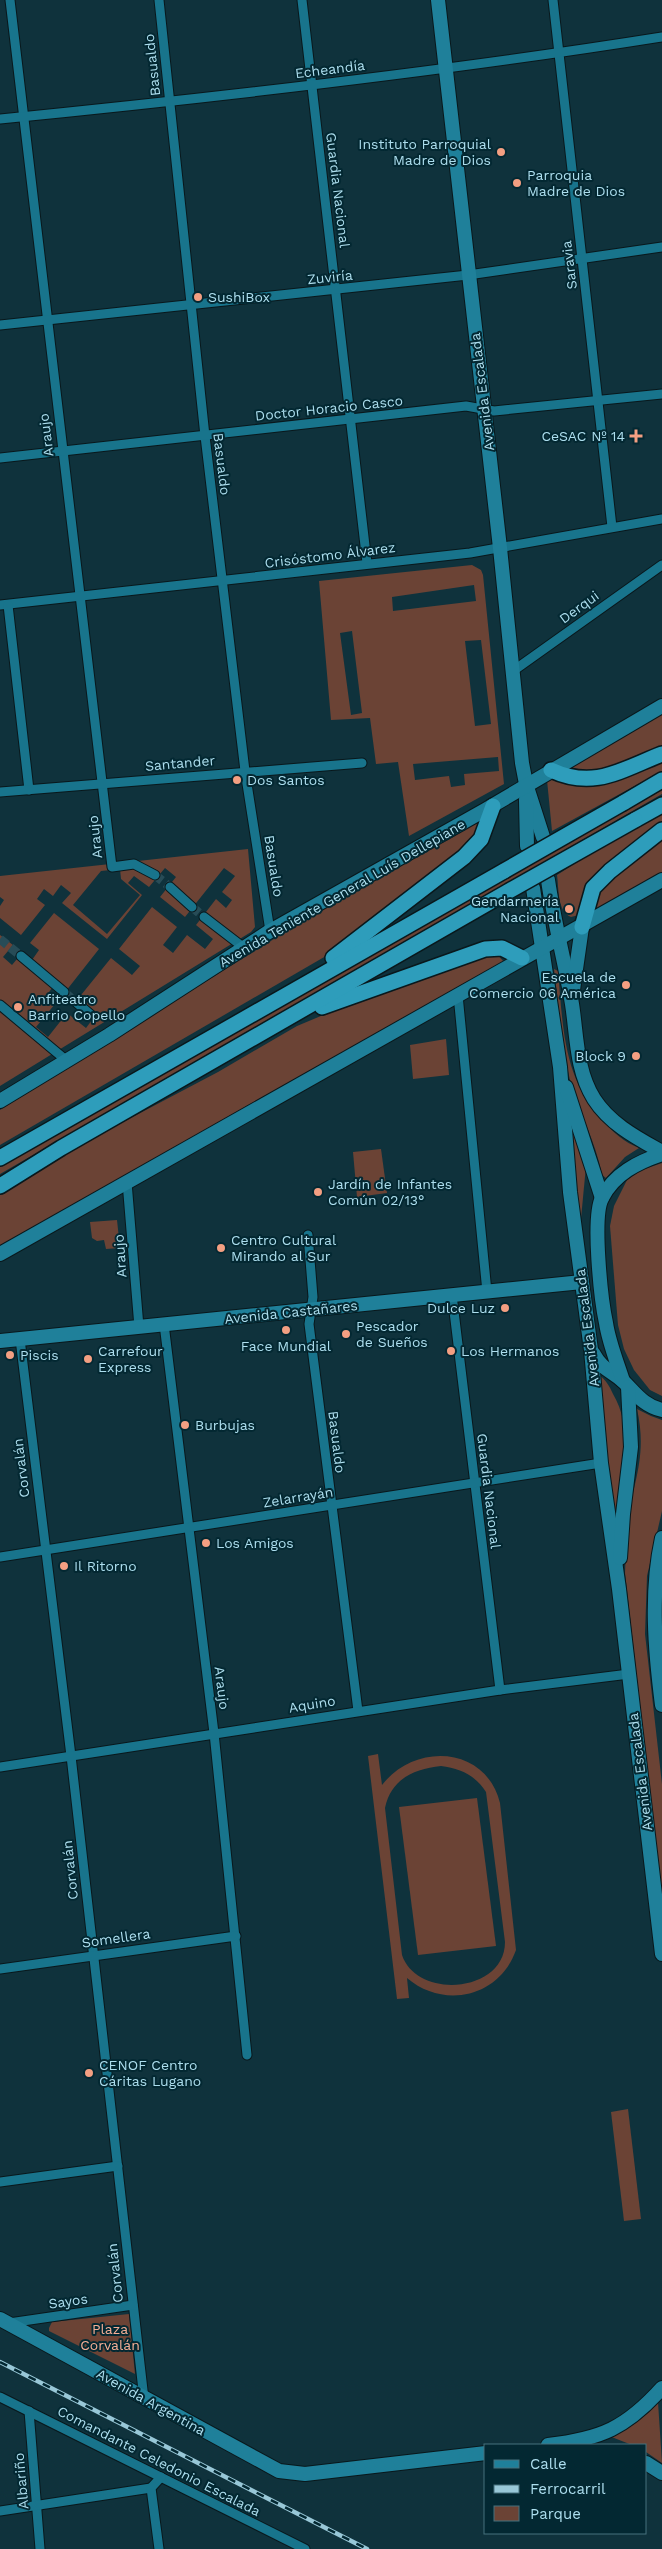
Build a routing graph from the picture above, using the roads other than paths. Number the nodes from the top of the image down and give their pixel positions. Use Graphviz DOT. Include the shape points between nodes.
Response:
graph roads {
  1 [pos="10,0"];
  2 [pos="159,0"];
  3 [pos="302,0"];
  4 [pos="438,0"];
  5 [pos="553,0"];
  6 [pos="662,37"];
  7 [pos="558,53"];
  8 [pos="445,69"];
  9 [pos="312,84"];
  10 [pos="170,102"];
  11 [pos="24,116"];
  12 [pos="0,119"];
  13 [pos="662,247"];
  14 [pos="582,260"];
  15 [pos="468,275"];
  16 [pos="337,291"];
  17 [pos="190,305"];
  18 [pos="47,321"];
  19 [pos="0,325"];
  20 [pos="662,394"];
  21 [pos="598,400"];
  22 [pos="484,410"];
  23 [pos="351,419"];
  24 [pos="205,436"];
  25 [pos="62,452"];
  26 [pos="0,458"];
  27 [pos="662,519"];
  28 [pos="612,527"];
  29 [pos="500,548"];
  30 [pos="367,563"];
  31 [pos="662,565"];
  32 [pos="224,582"];
  33 [pos="79,596"];
  34 [pos="4,605"];
  35 [pos="513,671"];
  36 [pos="662,706"];
  37 [pos="662,754"];
  38 [pos="362,763"];
  39 [pos="551,770"];
  40 [pos="245,771"];
  41 [pos="662,780"];
  42 [pos="104,783"];
  43 [pos="526,784"];
  44 [pos="29,790"];
  45 [pos="0,792"];
  46 [pos="662,804"];
  47 [pos="493,806"];
  48 [pos="662,830"];
  49 [pos="543,837"];
  50 [pos="526,846"];
  51 [pos="155,875"];
  52 [pos="548,880"];
  53 [pos="662,880"];
  54 [pos="170,887"];
  55 [pos="533,888"];
  56 [pos="192,907"];
  57 [pos="204,917"];
  58 [pos="582,927"];
  59 [pos="270,931"];
  60 [pos="559,940"];
  61 [pos="543,947"];
  62 [pos="243,948"];
  63 [pos="21,956"];
  64 [pos="522,958"];
  65 [pos="64,992"];
  66 [pos="458,995"];
  67 [pos="273,1001"];
  68 [pos="77,1003"];
  69 [pos="572,1003"];
  70 [pos="0,1005"];
  71 [pos="91,1014"];
  72 [pos="281,1022"];
  73 [pos="67,1060"];
  74 [pos="560,1067"];
  75 [pos="0,1102"];
  76 [pos="662,1153"];
  77 [pos="0,1158"];
  78 [pos="128,1182"];
  79 [pos="0,1186"];
  80 [pos="600,1204"];
  81 [pos="308,1236"];
  82 [pos="579,1249"];
  83 [pos="0,1254"];
  84 [pos="582,1282"];
  85 [pos="487,1292"];
  86 [pos="452,1295"];
  87 [pos="311,1310"];
  88 [pos="164,1324"];
  89 [pos="139,1327"];
  90 [pos="20,1339"];
  91 [pos="0,1341"];
  92 [pos="591,1350"];
  93 [pos="626,1384"];
  94 [pos="662,1410"];
  95 [pos="601,1463"];
  96 [pos="474,1483"];
  97 [pos="332,1506"];
  98 [pos="189,1528"];
  99 [pos="662,1538"];
  100 [pos="44,1550"];
  101 [pos="0,1557"];
  102 [pos="619,1589"];
  103 [pos="629,1674"];
  104 [pos="500,1690"];
  105 [pos="662,1705"];
  106 [pos="358,1711"];
  107 [pos="214,1733"];
  108 [pos="71,1756"];
  109 [pos="0,1767"];
  110 [pos="236,1936"];
  111 [pos="662,1954"];
  112 [pos="93,1955"];
  113 [pos="0,1969"];
  114 [pos="247,2055"];
  115 [pos="118,2166"];
  116 [pos="0,2182"];
  117 [pos="132,2305"];
  118 [pos="4,2321"];
  119 [pos="662,2388"];
  120 [pos="0,2397"];
  121 [pos="144,2399"];
  122 [pos="29,2411"];
  123 [pos="584,2441"];
  124 [pos="557,2444"];
  125 [pos="597,2444"];
  126 [pos="484,2453"];
  127 [pos="647,2464"];
  128 [pos="662,2474"];
  129 [pos="161,2477"];
  130 [pos="150,2488"];
  131 [pos="37,2506"];
  132 [pos="0,2512"];
  133 [pos="40,2549"];
  134 [pos="159,2549"];
  135 [pos="305,2549"];
  1 -- 11 [label="street, Araujo"];
  2 -- 10 [label="street, Basualdo"];
  3 -- 9 [label="street, Guardia Nacional"];
  4 -- 8 [label="main road, Avenida Escalada"];
  5 -- 7 [label="street, Saravia"];
  6 -- 7 [label="street, Echeandía"];
  7 -- 8 [label="street, Echeandía"];
  7 -- 14 [label="street, Saravia"];
  8 -- 9 [label="street, Echeandía"];
  8 -- 15 [label="main road, Avenida Escalada"];
  9 -- 10 [label="street, Echeandía"];
  9 -- 16 [label="street, Guardia Nacional"];
  10 -- 11 [label="street, Echeandía"];
  10 -- 17 [label="street, Basualdo"];
  11 -- 12 [label="street, Echeandía"];
  11 -- 18 [label="street, Araujo"];
  13 -- 14 [label="street, Zuviría"];
  14 -- 15 [label="street, Zuviría"];
  14 -- 21 [label="street, Saravia"];
  15 -- 16 [label="street, Zuviría"];
  15 -- 22 [label="main road, Avenida Escalada"];
  16 -- 17 [label="street, Zuviría"];
  16 -- 23 [label="street, Guardia Nacional"];
  17 -- 18 [label="street, Zuviría"];
  17 -- 24 [label="street, Basualdo"];
  18 -- 19 [label="street, Zuviría"];
  18 -- 25 [label="street, Araujo"];
  20 -- 21 [label="street, Doctor Horacio Casco"];
  21 -- 22 [label="street, Doctor Horacio Casco"];
  21 -- 28 [label="street, Saravia"];
  22 -- 23 [label="street, Doctor Horacio Casco" via="466,406"];
  22 -- 29 [label="main road, Avenida Escalada"];
  23 -- 24 [label="street, Doctor Horacio Casco"];
  23 -- 30 [label="street, Guardia Nacional"];
  24 -- 25 [label="street, Doctor Horacio Casco"];
  24 -- 32 [label="street, Basualdo"];
  25 -- 26 [label="street, Doctor Horacio Casco"];
  25 -- 33 [label="street, Araujo"];
  27 -- 28 [label="street, Crisóstomo Álvarez"];
  28 -- 29 [label="street, Crisóstomo Álvarez"];
  29 -- 30 [label="street, Crisóstomo Álvarez"];
  29 -- 35 [label="main road, Avenida Escalada"];
  30 -- 32 [label="street, Crisóstomo Álvarez"];
  31 -- 35 [label="street, Derqui"];
  32 -- 33 [label="street, Crisóstomo Álvarez"];
  32 -- 40 [label="street, Basualdo"];
  33 -- 34 [label="street, Crisóstomo Álvarez"];
  33 -- 42 [label="street, Araujo"];
  34 -- 44 [label="street"];
  35 -- 43 [label="main road, Avenida Escalada"];
  36 -- 39 [label="main road, Avenida Teniente General Luís Dellepiane"];
  37 -- 39 [label="highway" via="592,780 572,778"];
  38 -- 40 [label="street, Santander"];
  39 -- 43 [label="main road, Avenida Teniente General Luís Dellepiane"];
  40 -- 42 [label="street, Santander"];
  40 -- 59 [label="street, Basualdo"];
  41 -- 67 [label="highway, bridge"];
  42 -- 44 [label="street, Santander"];
  42 -- 51 [label="street, Araujo" via="112,867 134,864"];
  43 -- 47 [label="main road, Avenida Teniente General Luís Dellepiane"];
  43 -- 49 [label="main road, Avenida Escalada"];
  43 -- 50 [label="main road, Avenida Escalada"];
  44 -- 45 [label="street, Santander"];
  46 -- 72 [label="highway, bridge"];
  47 -- 59 [label="main road, Avenida Teniente General Luís Dellepiane"];
  47 -- 67 [label="highway" via="485,831 464,857"];
  48 -- 58 [label="highway" via="593,888"];
  52 -- 60 [label="main road"];
  53 -- 58 [label="main road"];
  54 -- 56 [label="street"];
  55 -- 61 [label="main road, Avenida Escalada"];
  57 -- 62 [label="street"];
  58 -- 60 [label="main road"];
  58 -- 69 [label="main road"];
  59 -- 62 [label="main road, Avenida Teniente General Luís Dellepiane"];
  60 -- 61 [label="main road"];
  60 -- 69 [label="main road"];
  61 -- 64 [label="main road"];
  61 -- 74 [label="main road, Avenida Escalada"];
  62 -- 73 [label="main road, Avenida Teniente General Luís Dellepiane"];
  63 -- 65 [label="street"];
  64 -- 66 [label="main road"];
  64 -- 72 [label="highway" via="502,948 486,949"];
  66 -- 78 [label="main road"];
  66 -- 85 [label="street"];
  67 -- 77 [label="highway"];
  68 -- 71 [label="street"];
  69 -- 76 [label="main road" via="578,1058 594,1100 622,1128"];
  70 -- 73 [label="street"];
  72 -- 79 [label="highway"];
  73 -- 75 [label="main road, Avenida Teniente General Luís Dellepiane"];
  74 -- 80 [label="main road, Avenida Escalada"];
  74 -- 82 [label="main road, Avenida Escalada" via="570,1192"];
  76 -- 80 [label="main road" via="626,1170"];
  78 -- 83 [label="main road"];
  78 -- 89 [label="street, Araujo"];
  80 -- 82 [label="main road" via="584,1226"];
  80 -- 93 [label="main road, Avenida Escalada" via="598,1242 605,1323"];
  81 -- 87 [label="street, Basualdo" via="313,1297"];
  82 -- 84 [label="main road, Avenida Escalada"];
  84 -- 85 [label="main road, Avenida Castañares"];
  84 -- 92 [label="main road, Avenida Escalada"];
  85 -- 86 [label="main road, Avenida Castañares"];
  86 -- 87 [label="main road, Avenida Castañares"];
  86 -- 96 [label="street, Guardia Nacional"];
  87 -- 88 [label="main road, Avenida Castañares"];
  87 -- 97 [label="street, Basualdo" via="309,1324"];
  88 -- 89 [label="main road, Avenida Castañares"];
  88 -- 98 [label="street, Araujo"];
  89 -- 90 [label="main road, Avenida Castañares"];
  90 -- 91 [label="main road, Avenida Castañares"];
  90 -- 100 [label="street, Corvalán"];
  92 -- 93 [label="main road" via="600,1366"];
  92 -- 95 [label="main road, Avenida Escalada"];
  93 -- 94 [label="main road" via="641,1401"];
  93 -- 102 [label="main road, Avenida Escalada" via="631,1446 622,1514"];
  95 -- 96 [label="street, Zelarrayán"];
  95 -- 102 [label="main road, Avenida Escalada"];
  96 -- 97 [label="street, Zelarrayán"];
  96 -- 104 [label="street, Guardia Nacional"];
  97 -- 98 [label="street, Zelarrayán"];
  97 -- 106 [label="street, Basualdo"];
  98 -- 100 [label="street, Zelarrayán"];
  98 -- 107 [label="street, Araujo"];
  99 -- 105 [label="main road" via="655,1606"];
  100 -- 101 [label="street, Zelarrayán"];
  100 -- 108 [label="street, Corvalán"];
  102 -- 103 [label="main road, Avenida Escalada"];
  103 -- 104 [label="street, Aquino"];
  103 -- 111 [label="main road, Avenida Escalada"];
  104 -- 106 [label="street, Aquino"];
  106 -- 107 [label="street, Aquino"];
  107 -- 108 [label="street, Aquino"];
  107 -- 110 [label="street, Araujo"];
  108 -- 109 [label="street, Aquino"];
  108 -- 112 [label="street, Corvalán"];
  110 -- 112 [label="street, Somellera"];
  110 -- 114 [label="street, Araujo"];
  112 -- 113 [label="street, Somellera"];
  112 -- 115 [label="street, Corvalán"];
  115 -- 116 [label="street"];
  115 -- 117 [label="street, Corvalán"];
  117 -- 118 [label="street, Sayos"];
  117 -- 121 [label="street, Corvalán"];
  118 -- 121 [label="main road, Avenida Argentina"];
  119 -- 123 [label="main road" via="626,2422"];
  120 -- 122 [label="street, Comandante Celedonio Escalada"];
  121 -- 126 [label="main road, Avenida Argentina" via="279,2470 294,2474"];
  122 -- 129 [label="street, Comandante Celedonio Escalada"];
  122 -- 131 [label="street, Albariño"];
  123 -- 124 [label="main road"];
  123 -- 125 [label="main road"];
  127 -- 128 [label="main road"];
  129 -- 130 [label="street"];
  129 -- 135 [label="street, Comandante Celedonio Escalada"];
  130 -- 131 [label="street"];
  130 -- 134 [label="street"];
  131 -- 132 [label="street"];
  131 -- 133 [label="street, Albariño"];
}
